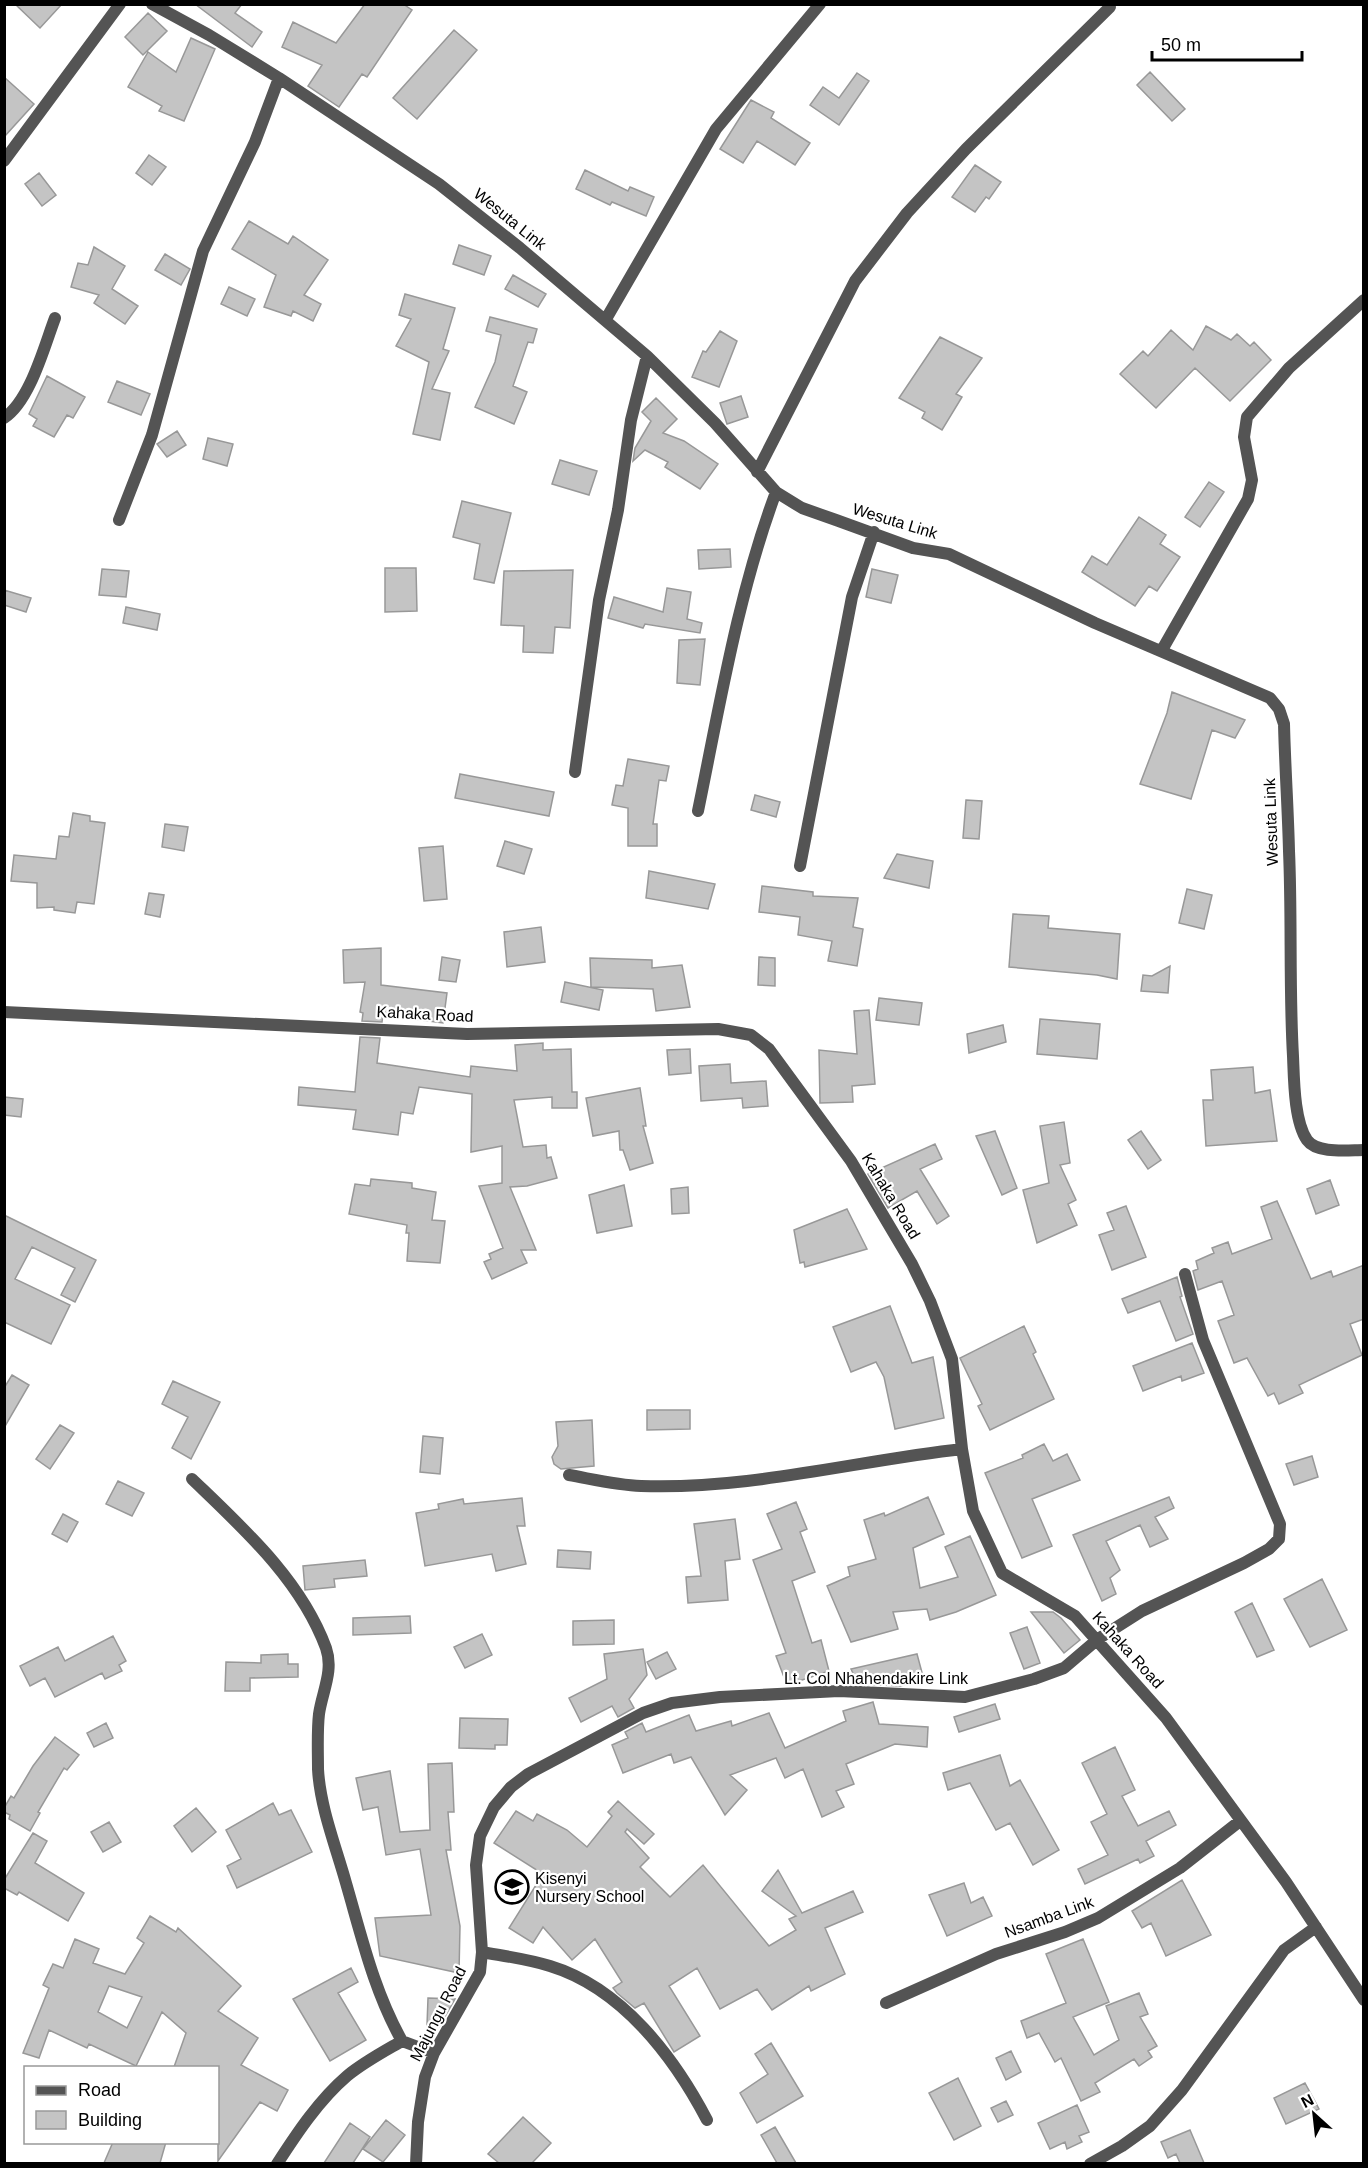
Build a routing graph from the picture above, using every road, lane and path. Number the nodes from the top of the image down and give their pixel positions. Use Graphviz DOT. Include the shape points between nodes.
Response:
graph roads {
  1 [pos="120,4"];
  2 [pos="152,4"];
  3 [pos="820,4"];
  4 [pos="1110,7"];
  5 [pos="279,78"];
  6 [pos="4,161"];
  7 [pos="1364,300"];
  8 [pos="55,318"];
  9 [pos="606,319"];
  10 [pos="647,356"];
  11 [pos="4,418"];
  12 [pos="757,472"];
  13 [pos="776,492"];
  14 [pos="119,520"];
  15 [pos="874,532"];
  16 [pos="1162,650"];
  17 [pos="575,772"];
  18 [pos="698,811"];
  19 [pos="800,866"];
  20 [pos="4,1012"];
  21 [pos="1364,1150"];
  22 [pos="1185,1274"];
  23 [pos="962,1449"];
  24 [pos="569,1475"];
  25 [pos="192,1479"];
  26 [pos="1098,1639"];
  27 [pos="1240,1821"];
  28 [pos="1316,1927"];
  29 [pos="482,1952"];
  30 [pos="1364,2000"];
  31 [pos="886,2003"];
  32 [pos="402,2041"];
  33 [pos="434,2053"];
  34 [pos="707,2120"];
  35 [pos="277,2163"];
  36 [pos="416,2163"];
  37 [pos="1090,2163"];
  1 -- 6 [label="street"];
  2 -- 5 [label="street, Wesuta Link"];
  3 -- 9 [label="street" via="716,129"];
  4 -- 12 [label="street" via="966,149 855,281"];
  5 -- 9 [label="street, Wesuta Link" via="410,162"];
  5 -- 14 [label="street" via="255,142 203,251 152,435"];
  7 -- 16 [label="street" via="1289,368 1247,417 1244,437 1252,480 1248,499"];
  8 -- 11 [label="street" via="23,397 14,412"];
  9 -- 10 [label="street, Wesuta Link"];
  10 -- 12 [label="street, Wesuta Link" via="715,423"];
  10 -- 17 [label="street" via="631,420 599,600"];
  12 -- 13 [label="street, Wesuta Link"];
  13 -- 15 [label="street, Wesuta Link" via="802,508"];
  13 -- 18 [label="street" via="735,636"];
  15 -- 16 [label="street, Wesuta Link" via="913,548 949,554"];
  15 -- 19 [label="street" via="852,597"];
  16 -- 21 [label="street, Wesuta Link" via="1258,691 1279,709 1284,724 1295,1091 1311,1145"];
  20 -- 23 [label="street, Kahaka Road" via="467,1034 718,1029 751,1035 769,1049 851,1161 912,1264 952,1359"];
  22 -- 26 [label="street, Lt. Col Nhahendakire Link" via="1203,1340 1280,1524 1279,1539 1261,1554 1142,1611"];
  23 -- 24 [label="street" via="684,1486 638,1486"];
  23 -- 26 [label="street, Kahaka Road" via="973,1511 1002,1573 1075,1616"];
  25 -- 32 [label="street" via="253,1538 295,1590 327,1650 330,1670 319,1715 318,1771 364,1952"];
  26 -- 27 [label="street, Kahaka Road" via="1166,1718"];
  26 -- 29 [label="street, Lt. Col Nhahendakire Link" via="1064,1668 965,1697 839,1691 772,1694 672,1703 633,1718 528,1774 494,1808 480,1836 476,1865"];
  27 -- 28 [label="street, Kahaka Road"];
  27 -- 31 [label="street, Nsamba Link" via="1180,1868 1098,1918 996,1954"];
  28 -- 30 [label="street, Kahaka Road"];
  28 -- 37 [label="street" via="1277,1958 1182,2090 1150,2126"];
  29 -- 33 [label="street, Majungu Road" via="480,1972"];
  29 -- 34 [label="street" via="550,1966 574,1976 612,2001 666,2052"];
  32 -- 33 [label="street"];
  32 -- 35 [label="street" via="346,2077 302,2127"];
  33 -- 36 [label="street, Majungu Road" via="425,2077"];
}
